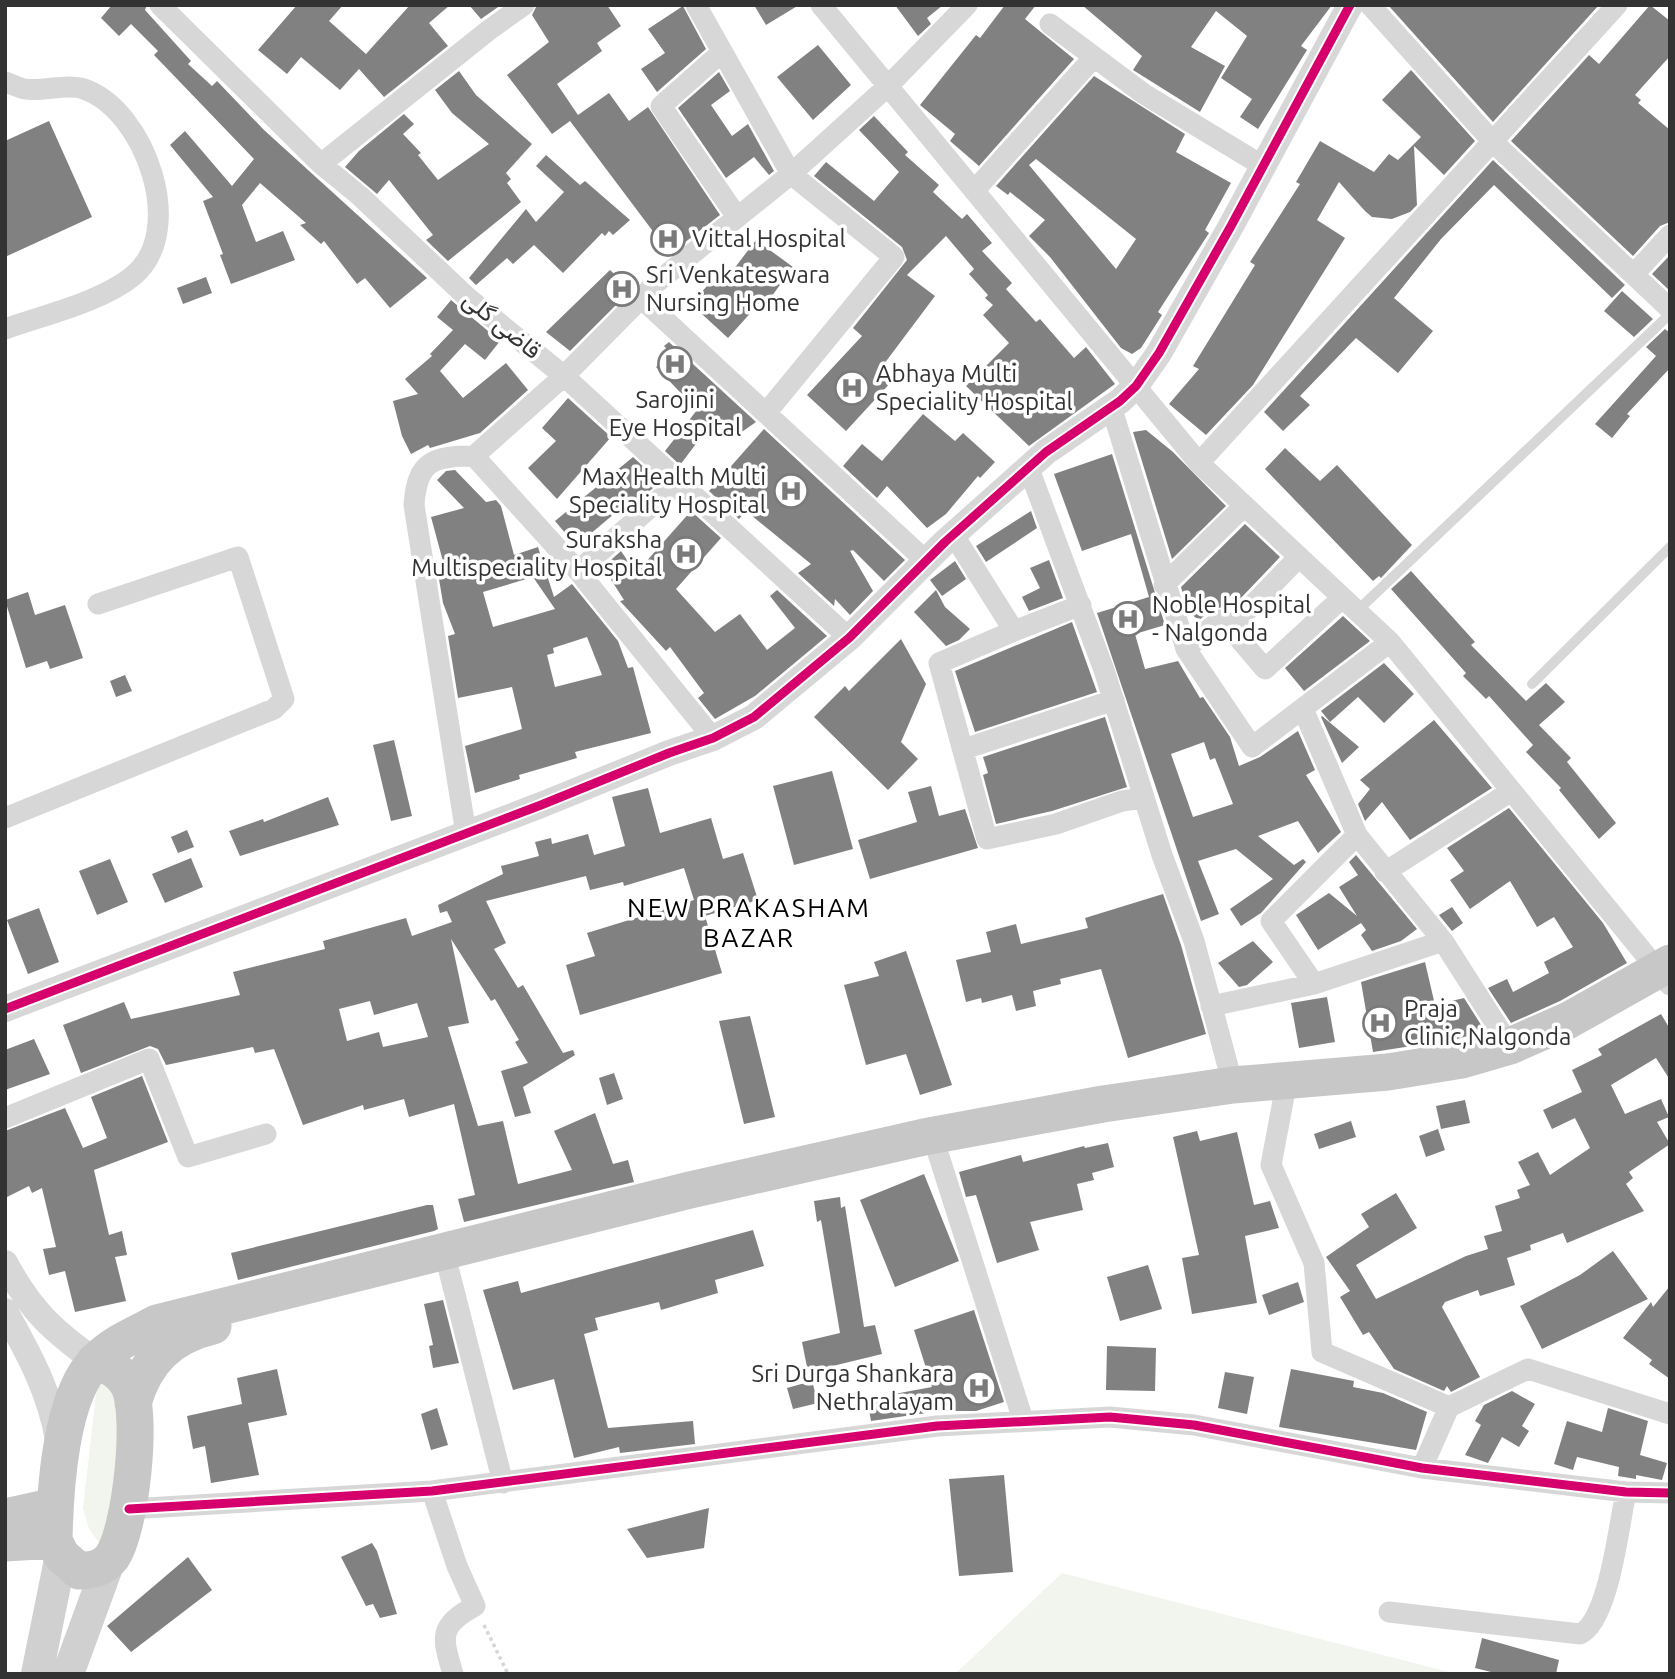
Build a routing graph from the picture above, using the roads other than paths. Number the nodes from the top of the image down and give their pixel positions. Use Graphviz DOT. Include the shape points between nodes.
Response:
graph roads {
  1 [pos="160,5"];
  2 [pos="524,5"];
  3 [pos="696,5"];
  4 [pos="821,5"];
  5 [pos="967,5"];
  6 [pos="1350,5"];
  7 [pos="1370,5"];
  8 [pos="1604,10"];
  9 [pos="1050,24"];
  10 [pos="722,52"];
  11 [pos="1093,58"];
  12 [pos="5,82"];
  13 [pos="888,86"];
  14 [pos="1493,142"];
  15 [pos="321,164"];
  16 [pos="1263,166"];
  17 [pos="791,174"];
  18 [pos="974,191"];
  19 [pos="737,217"];
  20 [pos="1670,235"];
  21 [pos="1634,274"];
  22 [pos="641,298"];
  23 [pos="1670,312"];
  24 [pos="5,329"];
  25 [pos="564,376"];
  26 [pos="1136,386"];
  27 [pos="1111,406"];
  28 [pos="766,413"];
  29 [pos="474,456"];
  30 [pos="1199,463"];
  31 [pos="1029,469"];
  32 [pos="679,481"];
  33 [pos="1244,506"];
  34 [pos="953,534"];
  35 [pos="1670,547"];
  36 [pos="1297,558"];
  37 [pos="926,561"];
  38 [pos="578,572"];
  39 [pos="1164,585"];
  40 [pos="98,604"];
  41 [pos="1081,605"];
  42 [pos="1350,605"];
  43 [pos="1230,628"];
  44 [pos="1014,631"];
  45 [pos="849,638"];
  46 [pos="1390,642"];
  47 [pos="1186,649"];
  48 [pos="1532,684"];
  49 [pos="1114,700"];
  50 [pos="1303,709"];
  51 [pos="713,738"];
  52 [pos="964,749"];
  53 [pos="1510,792"];
  54 [pos="1144,798"];
  55 [pos="5,818"];
  56 [pos="466,834"];
  57 [pos="1357,835"];
  58 [pos="1385,872"];
  59 [pos="1443,941"];
  60 [pos="1667,977"];
  61 [pos="1314,984"];
  62 [pos="1211,1006"];
  63 [pos="5,1009"];
  64 [pos="1510,1046"];
  65 [pos="1233,1085"];
  66 [pos="1284,1096"];
  67 [pos="5,1118"];
  68 [pos="265,1134"];
  69 [pos="936,1147"];
  70 [pos="5,1263"];
  71 [pos="449,1271"];
  72 [pos="5,1311"];
  73 [pos="95,1361"];
  74 [pos="133,1403"];
  75 [pos="1449,1407"];
  76 [pos="1670,1414"];
  77 [pos="1023,1420"];
  78 [pos="62,1459"];
  79 [pos="1422,1468"];
  80 [pos="503,1483"];
  81 [pos="1668,1486"];
  82 [pos="432,1491"];
  83 [pos="1626,1492"];
  84 [pos="129,1509"];
  85 [pos="5,1517"];
  86 [pos="56,1534"];
  87 [pos="5,1543"];
  88 [pos="110,1559"];
  89 [pos="1389,1612"];
  90 [pos="37,1674"];
  91 [pos="68,1674"];
  92 [pos="453,1674"];
  1 -- 15 [label="street, قاضی گلی"];
  2 -- 15 [label="street"];
  3 -- 10 [label="street"];
  4 -- 13 [label="street"];
  5 -- 13 [label="street"];
  6 -- 16 [label="street"];
  7 -- 14 [label="street"];
  8 -- 14 [label="street"];
  9 -- 11 [label="street"];
  10 -- 17 [label="street"];
  10 -- 19 [label="street" via="661,106"];
  11 -- 16 [label="street"];
  11 -- 18 [label="street"];
  12 -- 24 [label="street" via="25,89 83,89 124,117 150,165 159,230 150,256 132,276 103,293"];
  13 -- 17 [label="street"];
  13 -- 18 [label="street"];
  14 -- 21 [label="street"];
  14 -- 30 [label="street"];
  15 -- 25 [label="street, قاضی گلی" via="468,298"];
  16 -- 26 [label="street"];
  17 -- 19 [label="street"];
  17 -- 28 [label="street" via="894,257"];
  18 -- 26 [label="street"];
  19 -- 22 [label="street"];
  20 -- 21 [label="street"];
  21 -- 23 [label="street"];
  22 -- 25 [label="street"];
  22 -- 28 [label="street"];
  23 -- 42 [label="lane"];
  25 -- 29 [label="street"];
  25 -- 32 [label="street, قاضی گلی"];
  26 -- 27 [label="street"];
  26 -- 30 [label="street"];
  27 -- 31 [label="street"];
  27 -- 39 [label="street"];
  28 -- 37 [label="street"];
  29 -- 38 [label="street"];
  29 -- 56 [label="street" via="432,460 415,486 414,505"];
  30 -- 33 [label="street"];
  31 -- 34 [label="street"];
  31 -- 41 [label="street"];
  32 -- 38 [label="street"];
  32 -- 45 [label="street, قاضی گلی"];
  33 -- 36 [label="street"];
  33 -- 39 [label="street"];
  34 -- 37 [label="street"];
  34 -- 44 [label="street"];
  35 -- 48 [label="lane"];
  36 -- 42 [label="street"];
  36 -- 43 [label="street"];
  37 -- 45 [label="street"];
  38 -- 51 [label="street"];
  39 -- 47 [label="street"];
  40 -- 55 [label="street" via="238,556 284,699 274,709"];
  41 -- 44 [label="street"];
  41 -- 49 [label="street"];
  42 -- 43 [label="street" via="1265,669"];
  42 -- 46 [label="street"];
  43 -- 47 [label="street" via="1220,620"];
  44 -- 52 [label="street" via="939,663"];
  45 -- 51 [label="street" via="754,717"];
  46 -- 50 [label="street"];
  46 -- 53 [label="street"];
  47 -- 50 [label="street" via="1252,747"];
  49 -- 52 [label="street"];
  49 -- 54 [label="street"];
  50 -- 57 [label="street"];
  51 -- 56 [label="street"];
  52 -- 54 [label="street" via="987,839"];
  53 -- 58 [label="street"];
  53 -- 60 [label="street"];
  54 -- 62 [label="street" via="1194,941"];
  56 -- 63 [label="street"];
  57 -- 58 [label="street"];
  57 -- 61 [label="street" via="1271,920"];
  58 -- 59 [label="street"];
  59 -- 61 [label="street"];
  59 -- 64 [label="street"];
  60 -- 64 [label="highway"];
  60 -- 66 [label="highway" via="1579,1036 1507,1065 1467,1077 1385,1089"];
  61 -- 62 [label="street"];
  62 -- 65 [label="street"];
  64 -- 65 [label="highway" via="1462,1060 1388,1072"];
  65 -- 73 [label="highway" via="923,1137 690,1190 157,1323"];
  66 -- 69 [label="highway"];
  66 -- 75 [label="street" via="1271,1165 1314,1263 1322,1352"];
  67 -- 68 [label="street" via="149,1059 188,1157"];
  69 -- 71 [label="highway"];
  69 -- 77 [label="street"];
  70 -- 73 [label="street" via="21,1293 51,1329"];
  71 -- 74 [label="highway" via="202,1329 174,1341 152,1359"];
  71 -- 80 [label="street"];
  72 -- 78 [label="street" via="52,1404"];
  73 -- 74 [label="highway" via="122,1375"];
  73 -- 78 [label="highway" via="69,1407"];
  74 -- 84 [label="highway"];
  75 -- 76 [label="street" via="1528,1369"];
  75 -- 79 [label="street"];
  77 -- 79 [label="street" via="1110,1418 1194,1425"];
  77 -- 80 [label="street" via="937,1426"];
  78 -- 86 [label="highway"];
  79 -- 83 [label="street"];
  80 -- 82 [label="street"];
  81 -- 83 [label="street"];
  82 -- 84 [label="street"];
  82 -- 92 [label="street" via="475,1606 453,1618 447,1627 443,1641"];
  83 -- 89 [label="street" via="1602,1608 1589,1630 1580,1634"];
  84 -- 88 [label="highway"];
  85 -- 86 [label="highway"];
  86 -- 87 [label="highway"];
  86 -- 88 [label="highway" via="79,1572 96,1570"];
  86 -- 90 [label="main road"];
  88 -- 91 [label="main road"];
}
